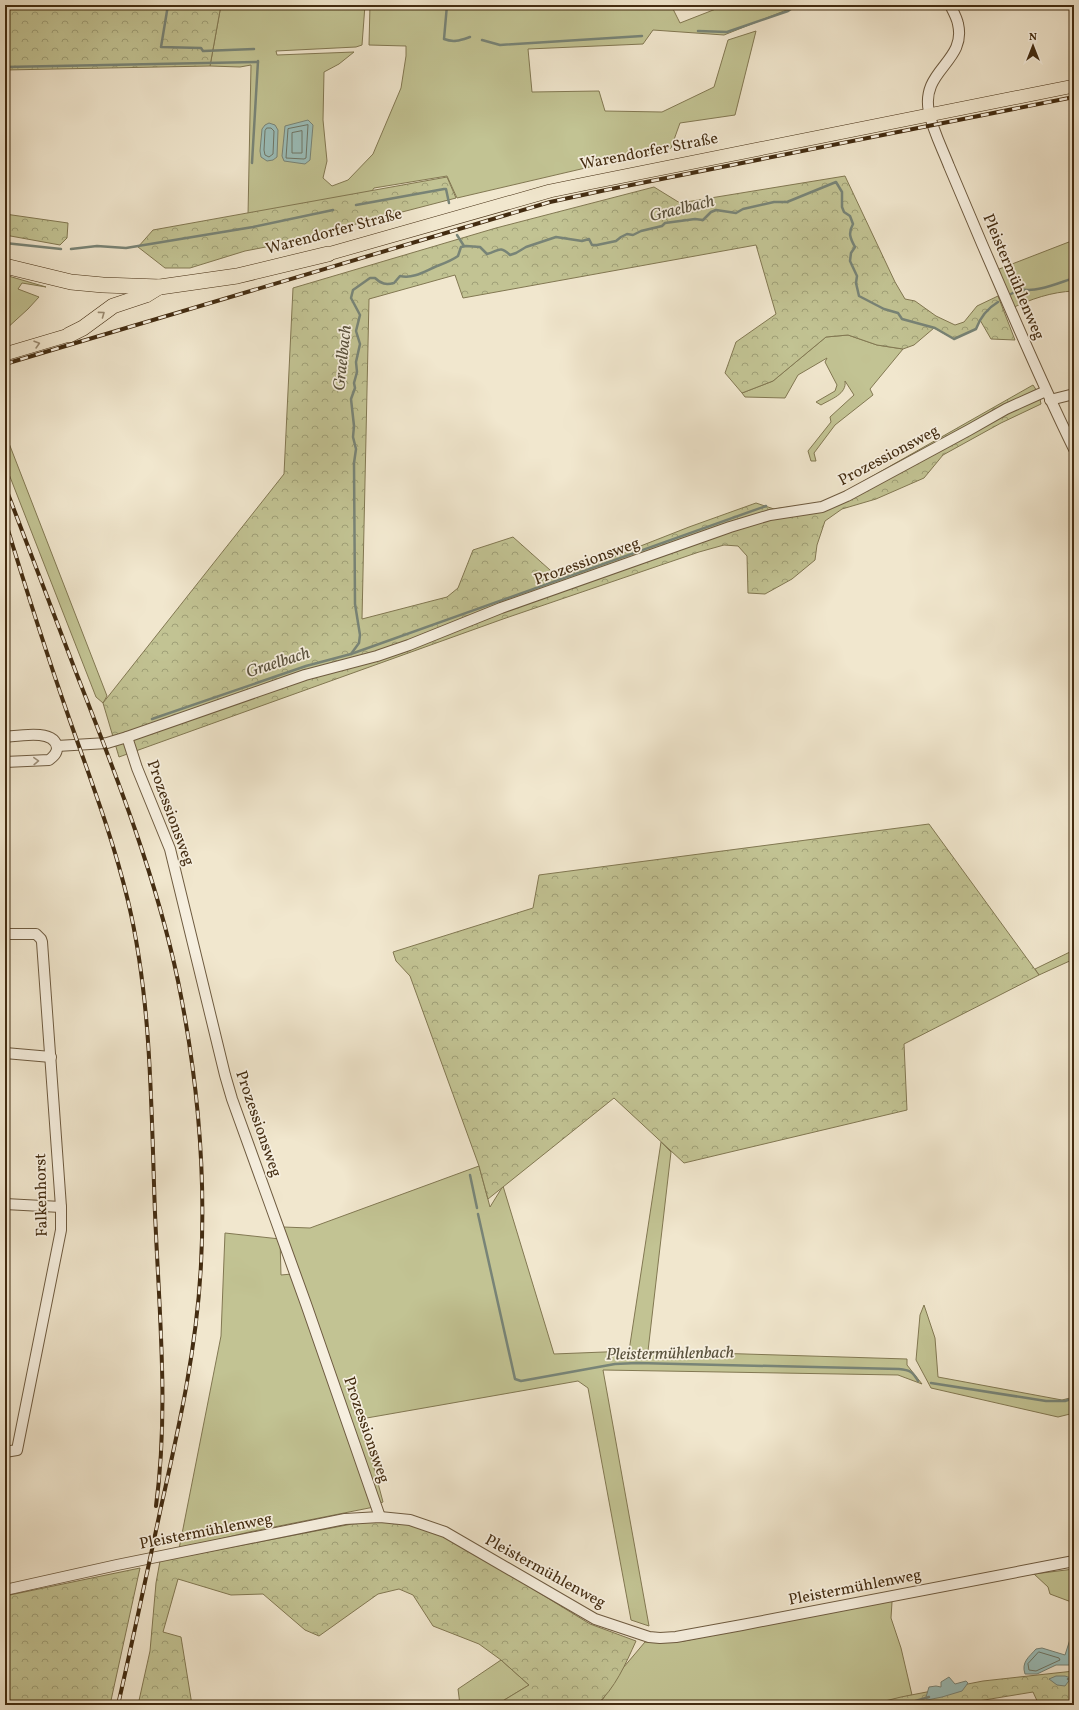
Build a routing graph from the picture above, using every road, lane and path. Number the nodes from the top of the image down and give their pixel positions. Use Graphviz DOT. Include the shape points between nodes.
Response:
graph roads {
  1 [pos="950,5"];
  2 [pos="1074,86"];
  3 [pos="930,114"];
  4 [pos="328,254"];
  5 [pos="5,266"];
  6 [pos="160,286"];
  7 [pos="69,335"];
  8 [pos="5,354"];
  9 [pos="1074,394"];
  10 [pos="1048,396"];
  11 [pos="1074,449"];
  12 [pos="5,737"];
  13 [pos="127,737"];
  14 [pos="57,746"];
  15 [pos="5,762"];
  16 [pos="5,934"];
  17 [pos="5,1054"];
  18 [pos="50,1057"];
  19 [pos="5,1204"];
  20 [pos="61,1207"];
  21 [pos="5,1452"];
  22 [pos="380,1516"];
  23 [pos="1074,1561"];
  24 [pos="5,1590"];
  1 -- 3 [label="street, Pleistermühlenweg" via="960,35 954,53 929,89 927,100"];
  2 -- 3 [label="main road, Warendorfer Straße"];
  3 -- 4 [label="main road, Warendorfer Straße" via="550,192"];
  3 -- 10 [label="street, Pleistermühlenweg" via="960,193"];
  4 -- 6 [label="highway, Warendorfer Straße" via="237,276"];
  5 -- 6 [label="highway" via="65,281"];
  7 -- 6 [label="highway, one-way" via="113,306 146,295"];
  8 -- 7 [label="main road, one-way"];
  9 -- 10 [label="street, Prozessionsweg"];
  10 -- 11 [label="street, Pleistermühlenweg"];
  10 -- 13 [label="street, Prozessionsweg" via="994,415 853,493 822,507 770,515 730,527 501,608 396,649 305,675"];
  12 -- 14 [label="street" via="43,735"];
  13 -- 14 [label="street, Prozessionsweg" via="107,743"];
  13 -- 22 [label="street, Prozessionsweg" via="170,849 232,1099"];
  15 -- 14 [label="street, one-way" via="48,760 56,754"];
  16 -- 18 [label="street, Falkenhorst" via="32,934 39,936 42,942"];
  17 -- 18 [label="street"];
  18 -- 20 [label="street, Falkenhorst"];
  19 -- 20 [label="street"];
  20 -- 21 [label="street, Falkenhorst" via="61,1230 17,1450"];
  22 -- 23 [label="street, Pleistermühlenweg" via="410,1520 445,1532 595,1619 649,1637 660,1638 742,1625"];
  22 -- 24 [label="street, Pleistermühlenweg" via="338,1520"];
}
